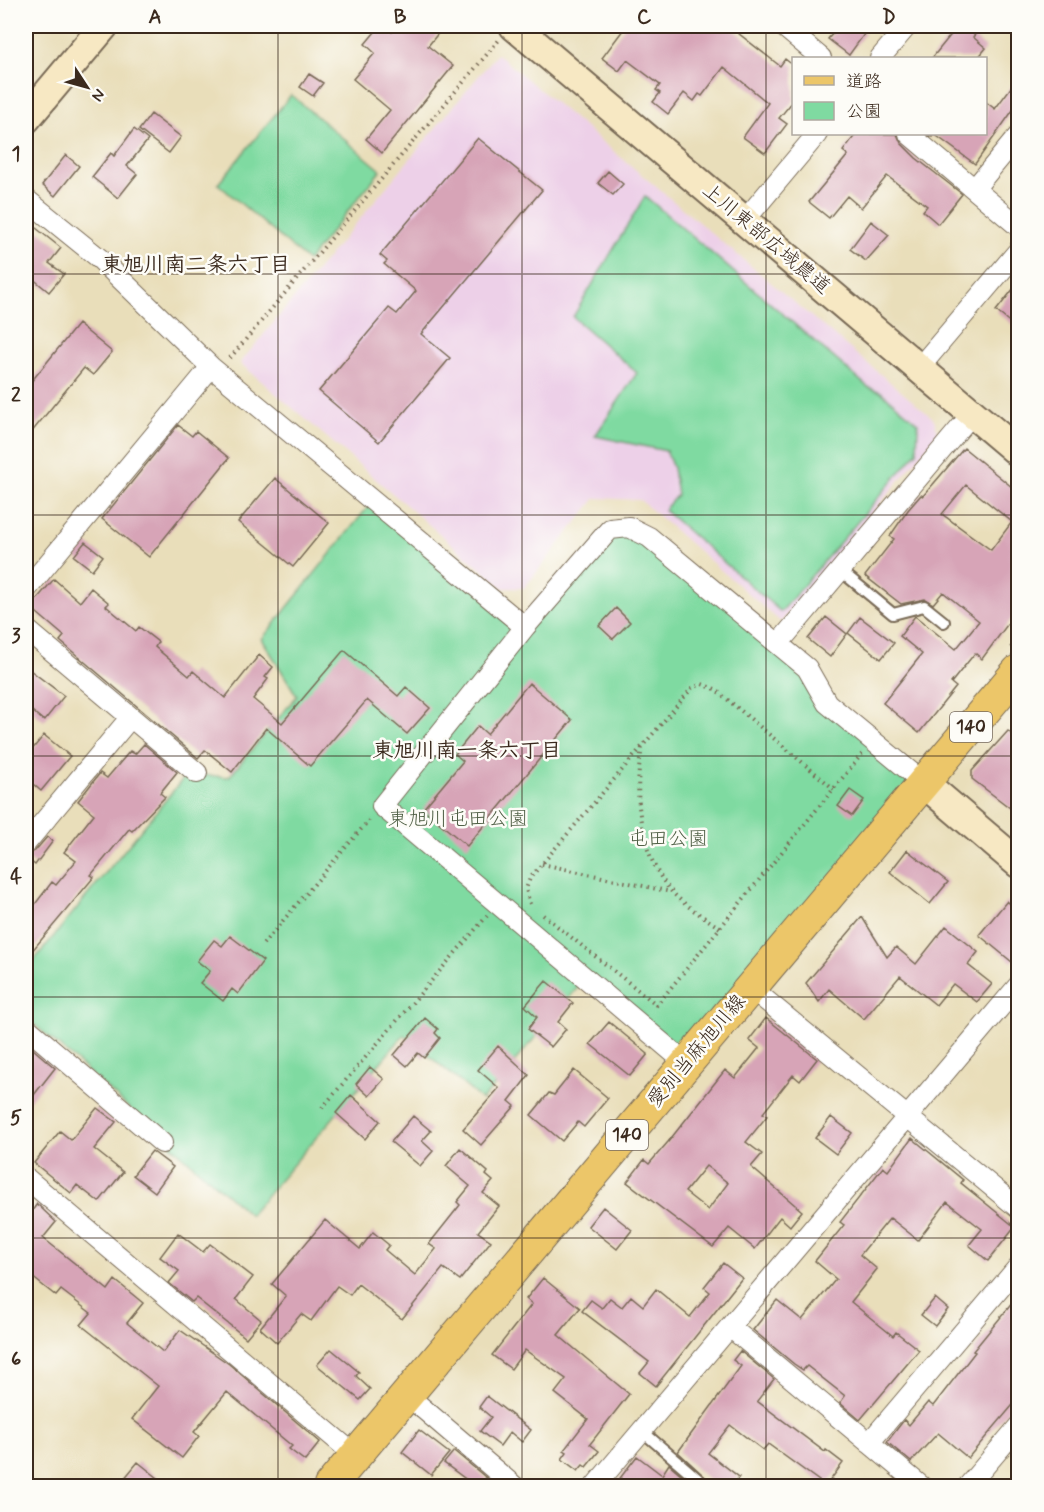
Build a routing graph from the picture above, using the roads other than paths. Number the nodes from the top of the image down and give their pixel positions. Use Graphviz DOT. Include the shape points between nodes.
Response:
graph roads {
  1 [pos="104,26"];
  2 [pos="783,26"];
  3 [pos="908,26"];
  4 [pos="509,30"];
  5 [pos="820,57"];
  6 [pos="881,57"];
  7 [pos="26,119"];
  8 [pos="816,135"];
  9 [pos="910,135"];
  10 [pos="1018,136"];
  11 [pos="975,188"];
  12 [pos="26,199"];
  13 [pos="745,220"];
  14 [pos="1018,226"];
  15 [pos="1018,251"];
  16 [pos="211,367"];
  17 [pos="919,368"];
  18 [pos="972,414"];
  19 [pos="1018,452"];
  20 [pos="841,571"];
  21 [pos="26,590"];
  22 [pos="944,622"];
  23 [pos="525,627"];
  24 [pos="26,629"];
  25 [pos="780,643"];
  26 [pos="1018,671"];
  27 [pos="130,718"];
  28 [pos="197,773"];
  29 [pos="924,783"];
  30 [pos="26,843"];
  31 [pos="1018,863"];
  32 [pos="1018,986"];
  33 [pos="751,988"];
  34 [pos="26,1027"];
  35 [pos="687,1064"];
  36 [pos="908,1117"];
  37 [pos="162,1143"];
  38 [pos="26,1178"];
  39 [pos="1018,1208"];
  40 [pos="1018,1267"];
  41 [pos="730,1327"];
  42 [pos="407,1395"];
  43 [pos="1018,1427"];
  44 [pos="642,1431"];
  45 [pos="869,1443"];
  46 [pos="356,1456"];
  47 [pos="330,1486"];
  48 [pos="514,1486"];
  49 [pos="595,1486"];
  50 [pos="706,1486"];
  51 [pos="921,1486"];
  52 [pos="968,1486"];
  1 -- 7 [label="street"];
  2 -- 5 [label="street"];
  3 -- 6 [label="street"];
  4 -- 13 [label="street, 上川東部広域農道"];
  8 -- 13 [label="street"];
  9 -- 11 [label="street"];
  10 -- 11 [label="street"];
  11 -- 14 [label="street"];
  12 -- 16 [label="street" via="99,258"];
  13 -- 17 [label="street, 上川東部広域農道"];
  15 -- 17 [label="street"];
  16 -- 21 [label="street"];
  16 -- 23 [label="street"];
  17 -- 18 [label="street, 上川東部広域農道"];
  18 -- 19 [label="street, 上川東部広域農道"];
  18 -- 20 [label="street"];
  20 -- 22 [label="lane" via="893,614 924,606"];
  20 -- 25 [label="street"];
  23 -- 25 [label="street" via="610,529 629,527 649,537"];
  23 -- 35 [label="street" via="382,806"];
  24 -- 27 [label="street"];
  25 -- 29 [label="street" via="807,668 826,704"];
  26 -- 29 [label="main road, 愛別当麻旭川線 / 140"];
  27 -- 28 [label="street"];
  27 -- 30 [label="street"];
  29 -- 31 [label="street"];
  29 -- 33 [label="main road, 愛別当麻旭川線 / 140"];
  32 -- 36 [label="street"];
  33 -- 35 [label="main road, 愛別当麻旭川線 / 140"];
  33 -- 36 [label="street"];
  34 -- 37 [label="street"];
  35 -- 42 [label="main road, 愛別当麻旭川線 / 140"];
  36 -- 39 [label="street"];
  36 -- 41 [label="street"];
  38 -- 46 [label="street"];
  40 -- 45 [label="street"];
  41 -- 44 [label="street"];
  41 -- 45 [label="street"];
  42 -- 46 [label="main road, 愛別当麻旭川線 / 140"];
  42 -- 48 [label="street"];
  43 -- 52 [label="street"];
  44 -- 49 [label="street"];
  44 -- 50 [label="lane"];
  45 -- 51 [label="street"];
  46 -- 47 [label="main road, 愛別当麻旭川線 / 140"];
}
